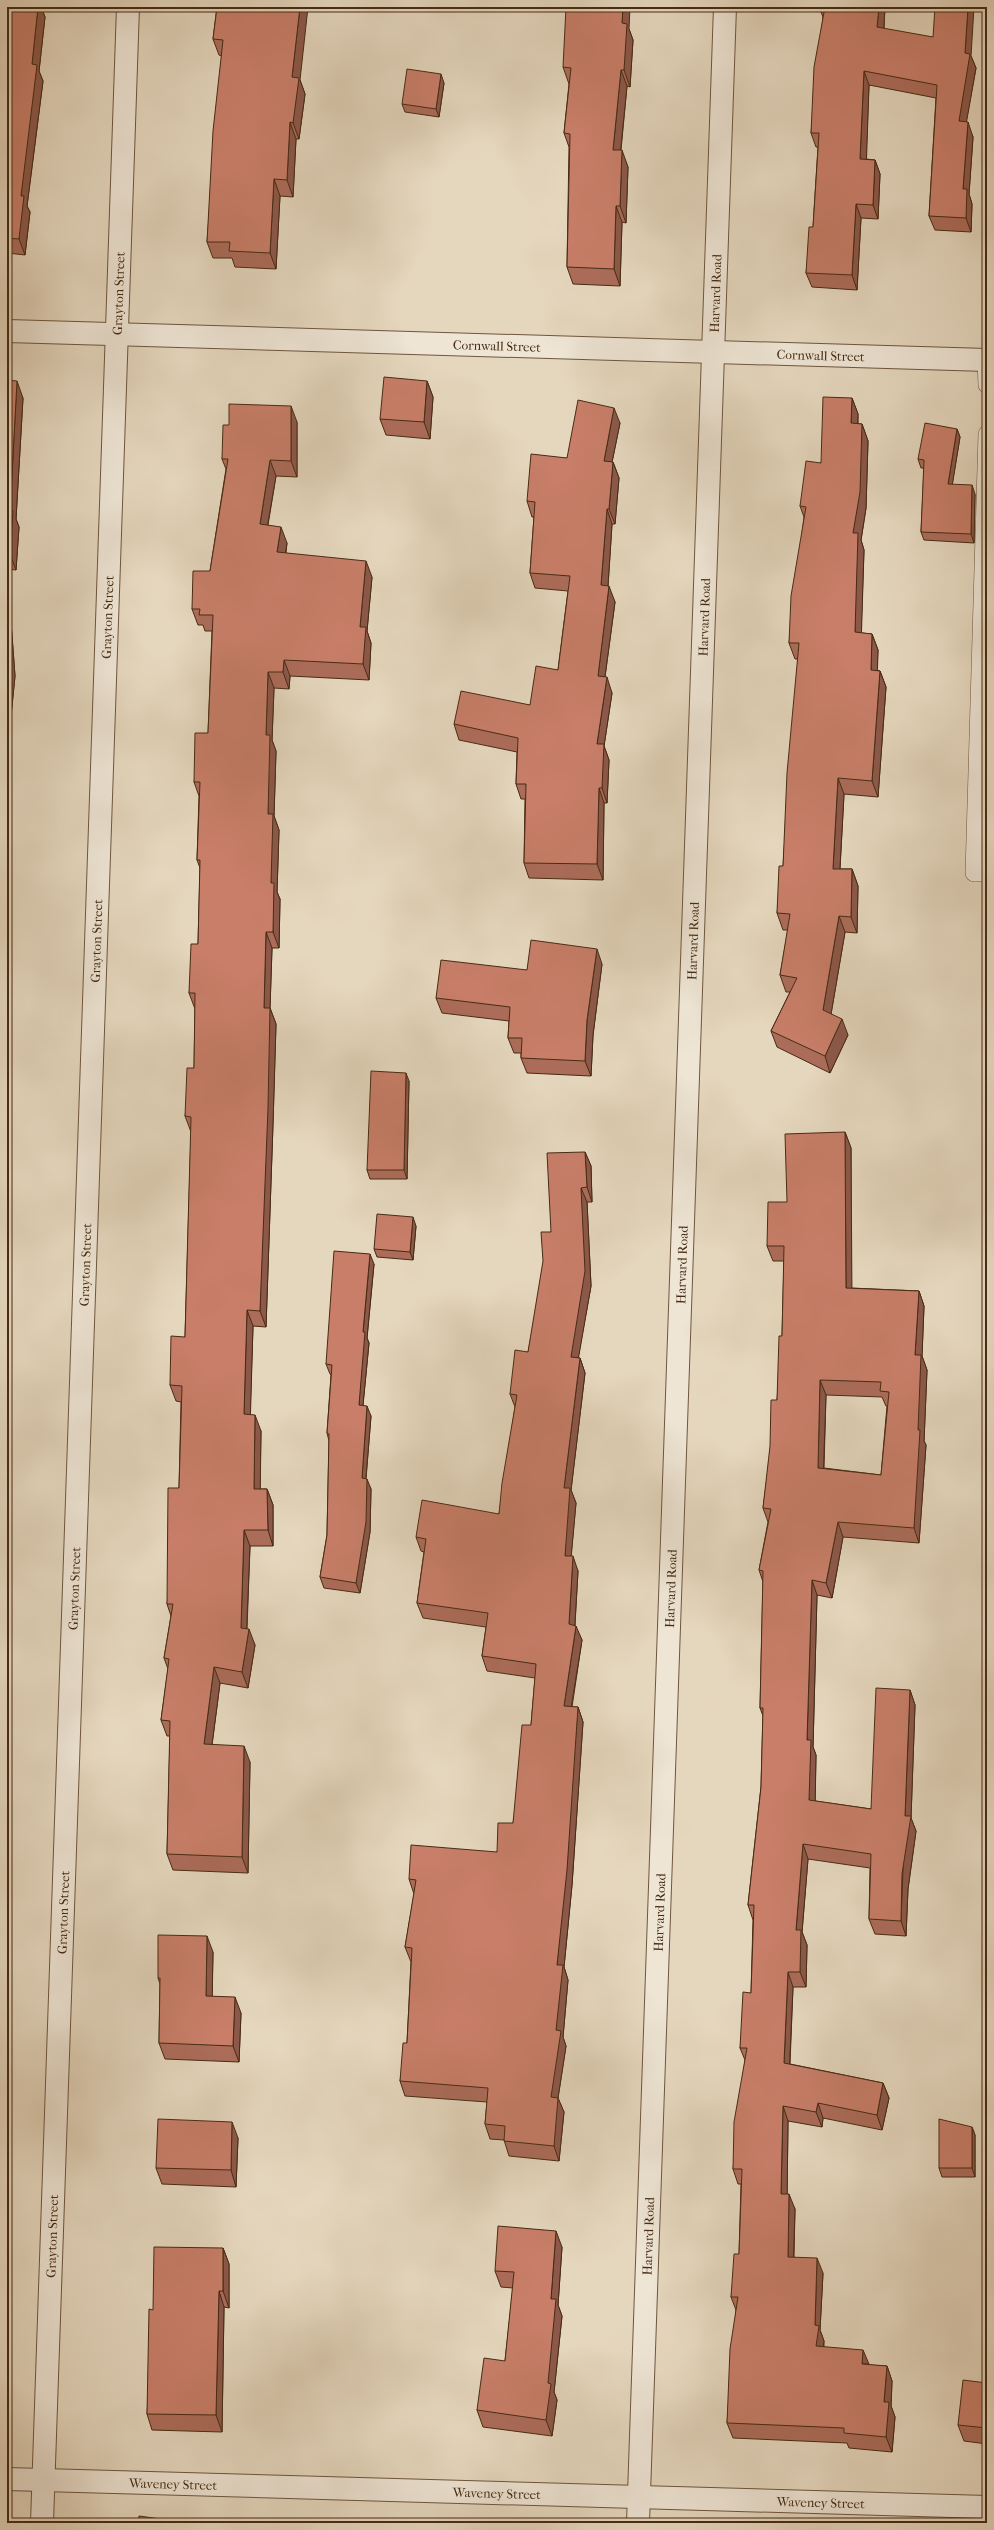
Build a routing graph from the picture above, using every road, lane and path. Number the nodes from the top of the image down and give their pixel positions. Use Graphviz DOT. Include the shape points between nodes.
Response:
graph roads {
  1 [pos="128,7"];
  2 [pos="725,7"];
  3 [pos="7,331"];
  4 [pos="117,334"];
  5 [pos="713,352"];
  6 [pos="987,360"];
  7 [pos="987,385"];
  8 [pos="987,434"];
  9 [pos="982,772"];
  10 [pos="987,873"];
  11 [pos="7,2479"];
  12 [pos="43,2480"];
  13 [pos="638,2497"];
  14 [pos="987,2507"];
  15 [pos="42,2523"];
  16 [pos="638,2523"];
  1 -- 4 [label="street, Grayton Street"];
  2 -- 5 [label="street, Harvard Road"];
  3 -- 4 [label="street, Cornwall Street"];
  4 -- 5 [label="street, Cornwall Street"];
  4 -- 12 [label="street, Grayton Street"];
  5 -- 6 [label="street, Cornwall Street"];
  5 -- 13 [label="street, Harvard Road"];
  6 -- 7 [label="lane"];
  8 -- 9 [label="lane"];
  9 -- 10 [label="lane" via="974,873"];
  11 -- 12 [label="street, Waveney Street"];
  12 -- 13 [label="street, Waveney Street"];
  12 -- 15 [label="street, Grayton Street"];
  13 -- 14 [label="street, Waveney Street"];
  13 -- 16 [label="street, Harvard Road"];
}
